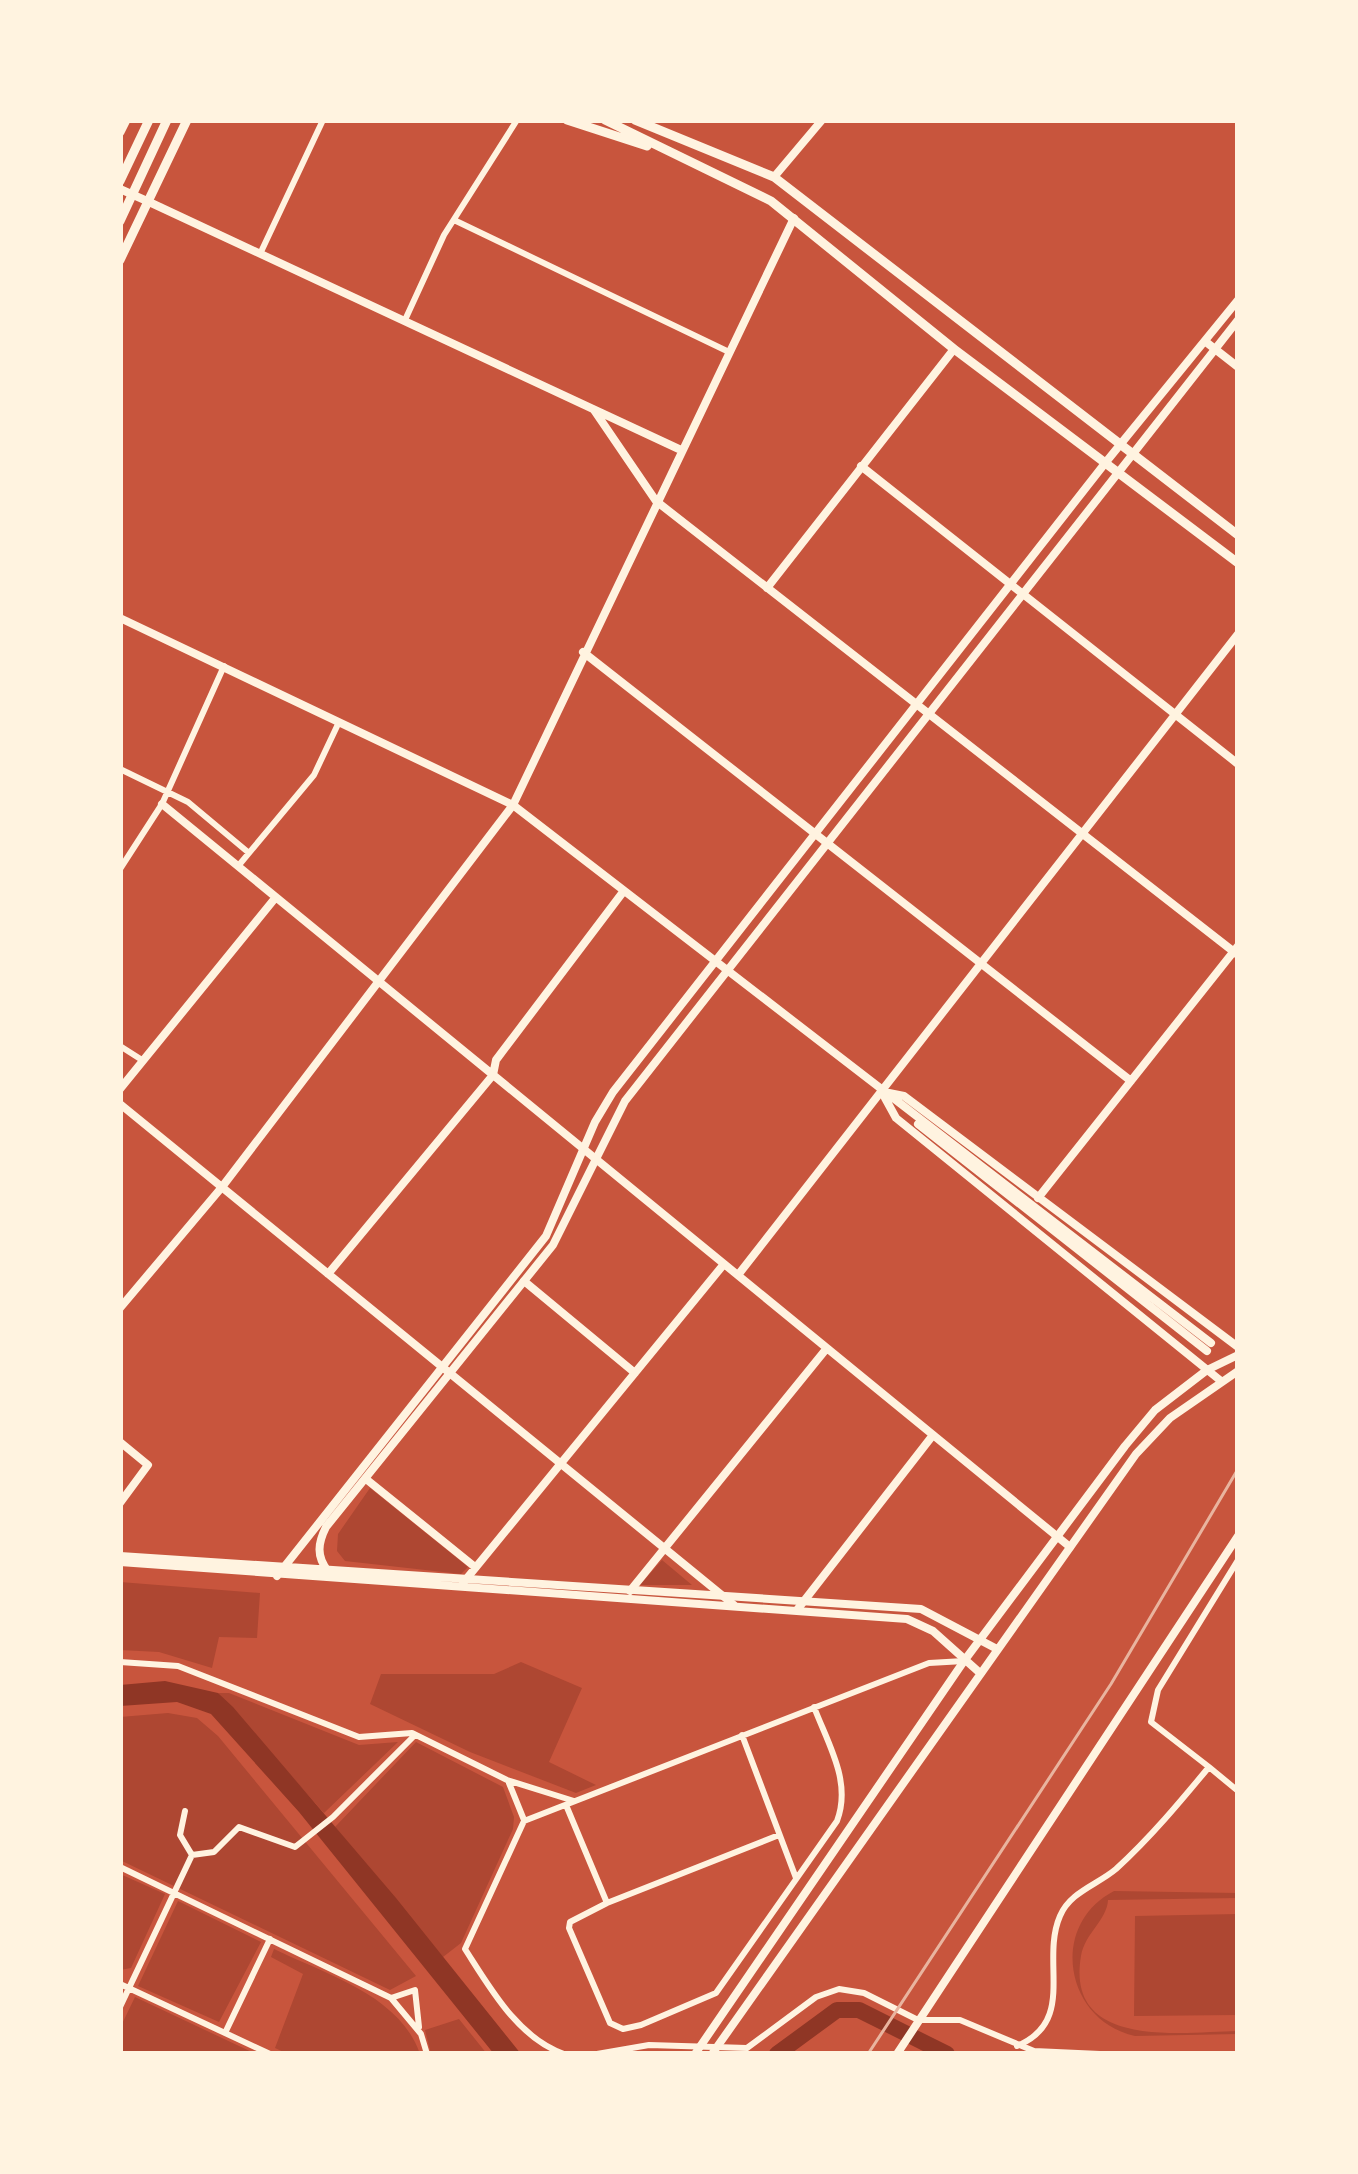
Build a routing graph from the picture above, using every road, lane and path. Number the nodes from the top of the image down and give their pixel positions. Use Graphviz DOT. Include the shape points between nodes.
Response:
graph roads {
  1 [pos="126,120"];
  2 [pos="149,120"];
  3 [pos="167,120"];
  4 [pos="187,120"];
  5 [pos="323,120"];
  6 [pos="517,120"];
  7 [pos="567,120"];
  8 [pos="605,120"];
  9 [pos="635,120"];
  10 [pos="651,120"];
  11 [pos="822,120"];
  12 [pos="120,132"];
  13 [pos="681,140"];
  14 [pos="675,154"];
  15 [pos="774,177"];
  16 [pos="120,185"];
  17 [pos="147,201"];
  18 [pos="794,218"];
  19 [pos="454,220"];
  20 [pos="120,221"];
  21 [pos="260,254"];
  22 [pos="120,260"];
  23 [pos="1238,300"];
  24 [pos="1238,320"];
  25 [pos="405,322"];
  26 [pos="1206,342"];
  27 [pos="1215,349"];
  28 [pos="954,350"];
  29 [pos="729,352"];
  30 [pos="1238,368"];
  31 [pos="594,410"];
  32 [pos="1122,444"];
  33 [pos="681,450"];
  34 [pos="1133,453"];
  35 [pos="1106,462"];
  36 [pos="861,466"];
  37 [pos="1118,471"];
  38 [pos="656,501"];
  39 [pos="1238,536"];
  40 [pos="1238,563"];
  41 [pos="1012,585"];
  42 [pos="767,588"];
  43 [pos="1023,594"];
  44 [pos="121,621"];
  45 [pos="1238,634"];
  46 [pos="583,652"];
  47 [pos="224,667"];
  48 [pos="918,706"];
  49 [pos="929,714"];
  50 [pos="1175,715"];
  51 [pos="339,722"];
  52 [pos="1238,764"];
  53 [pos="120,769"];
  54 [pos="168,790"];
  55 [pos="162,804"];
  56 [pos="513,805"];
  57 [pos="815,834"];
  58 [pos="1082,834"];
  59 [pos="828,844"];
  60 [pos="249,853"];
  61 [pos="238,866"];
  62 [pos="120,869"];
  63 [pos="624,892"];
  64 [pos="276,897"];
  65 [pos="1237,951"];
  66 [pos="714,962"];
  67 [pos="981,964"];
  68 [pos="727,972"];
  69 [pos="380,982"];
  70 [pos="120,1046"];
  71 [pos="143,1061"];
  72 [pos="493,1075"];
  73 [pos="1132,1082"];
  74 [pos="120,1089"];
  75 [pos="881,1091"];
  76 [pos="120,1104"];
  77 [pos="584,1149"];
  78 [pos="596,1160"];
  79 [pos="222,1187"];
  80 [pos="1038,1198"];
  81 [pos="724,1264"];
  82 [pos="328,1274"];
  83 [pos="738,1276"];
  84 [pos="524,1281"];
  85 [pos="120,1308"];
  86 [pos="1209,1347"];
  87 [pos="827,1348"];
  88 [pos="1238,1351"];
  89 [pos="443,1367"];
  90 [pos="1208,1370"];
  91 [pos="1238,1371"];
  92 [pos="635,1373"];
  93 [pos="452,1375"];
  94 [pos="1221,1381"];
  95 [pos="933,1435"];
  96 [pos="120,1442"];
  97 [pos="561,1464"];
  98 [pos="366,1479"];
  99 [pos="120,1503"];
  100 [pos="1238,1536"];
  101 [pos="1059,1538"];
  102 [pos="1070,1547"];
  103 [pos="666,1550"];
  104 [pos="120,1559"];
  105 [pos="1238,1560"];
  106 [pos="475,1567"];
  107 [pos="328,1571"];
  108 [pos="280,1572"];
  109 [pos="462,1585"];
  110 [pos="630,1592"];
  111 [pos="723,1597"];
  112 [pos="622,1601"];
  113 [pos="734,1605"];
  114 [pos="800,1606"];
  115 [pos="982,1639"];
  116 [pos="997,1649"];
  117 [pos="964,1661"];
  118 [pos="120,1662"];
  119 [pos="980,1673"];
  120 [pos="814,1707"];
  121 [pos="415,1735"];
  122 [pos="742,1735"];
  123 [pos="1209,1767"];
  124 [pos="507,1780"];
  125 [pos="1238,1791"];
  126 [pos="571,1803"];
  127 [pos="185,1811"];
  128 [pos="524,1821"];
  129 [pos="779,1835"];
  130 [pos="192,1855"];
  131 [pos="120,1867"];
  132 [pos="797,1879"];
  133 [pos="175,1892"];
  134 [pos="607,1903"];
  135 [pos="270,1939"];
  136 [pos="120,1984"];
  137 [pos="129,1988"];
  138 [pos="391,1998"];
  139 [pos="120,2007"];
  140 [pos="224,2032"];
  141 [pos="421,2034"];
  142 [pos="1016,2046"];
  143 [pos="715,2050"];
  144 [pos="270,2054"];
  145 [pos="427,2054"];
  146 [pos="564,2054"];
  147 [pos="596,2054"];
  148 [pos="695,2054"];
  149 [pos="897,2054"];
  150 [pos="1100,2054"];
  1 -- 12 [label="main road"];
  2 -- 16 [label="main road"];
  3 -- 20 [label="main road"];
  4 -- 17 [label="main road"];
  5 -- 21 [label="street"];
  6 -- 19 [label="street"];
  7 -- 14 [label="main road"];
  8 -- 14 [label="main road"];
  9 -- 13 [label="main road"];
  10 -- 13 [label="main road"];
  11 -- 15 [label="street"];
  13 -- 15 [label="main road"];
  14 -- 18 [label="main road"];
  15 -- 32 [label="main road"];
  16 -- 17 [label="street"];
  17 -- 21 [label="street"];
  17 -- 22 [label="main road"];
  18 -- 28 [label="main road"];
  18 -- 29 [label="street"];
  19 -- 25 [label="street"];
  19 -- 29 [label="street"];
  21 -- 25 [label="street"];
  23 -- 26 [label="street"];
  24 -- 27 [label="street"];
  25 -- 31 [label="street"];
  26 -- 27 [label="street"];
  26 -- 32 [label="street"];
  27 -- 30 [label="street"];
  27 -- 34 [label="street"];
  28 -- 35 [label="main road"];
  28 -- 36 [label="street"];
  29 -- 33 [label="street"];
  31 -- 33 [label="street"];
  31 -- 38 [label="street"];
  32 -- 34 [label="main road"];
  32 -- 35 [label="street"];
  33 -- 38 [label="street"];
  34 -- 37 [label="street"];
  34 -- 39 [label="main road"];
  35 -- 37 [label="main road"];
  35 -- 41 [label="street"];
  36 -- 41 [label="street"];
  36 -- 42 [label="street"];
  37 -- 40 [label="main road"];
  37 -- 43 [label="street"];
  38 -- 42 [label="street"];
  38 -- 46 [label="street"];
  41 -- 43 [label="street"];
  41 -- 48 [label="street"];
  42 -- 48 [label="street"];
  43 -- 49 [label="street"];
  43 -- 50 [label="street"];
  44 -- 47 [label="street"];
  45 -- 50 [label="street"];
  46 -- 56 [label="street"];
  46 -- 57 [label="street"];
  47 -- 51 [label="street"];
  47 -- 54 [label="street"];
  48 -- 49 [label="street"];
  48 -- 57 [label="street"];
  49 -- 58 [label="street"];
  49 -- 59 [label="street"];
  50 -- 52 [label="street"];
  50 -- 58 [label="street"];
  51 -- 56 [label="street"];
  51 -- 60 [label="street" via="314,775"];
  53 -- 54 [label="street"];
  54 -- 55 [label="street"];
  54 -- 60 [label="street"];
  55 -- 61 [label="street"];
  55 -- 62 [label="street"];
  56 -- 63 [label="street"];
  56 -- 69 [label="street"];
  57 -- 59 [label="street"];
  57 -- 66 [label="street"];
  58 -- 65 [label="street"];
  58 -- 67 [label="street"];
  59 -- 67 [label="street"];
  59 -- 68 [label="street"];
  60 -- 61 [label="street"];
  61 -- 64 [label="street"];
  63 -- 66 [label="street"];
  63 -- 72 [label="street" via="496,1060"];
  64 -- 69 [label="street"];
  64 -- 71 [label="street"];
  65 -- 73 [label="street"];
  66 -- 68 [label="street"];
  66 -- 77 [label="street" via="613,1092"];
  67 -- 73 [label="street"];
  67 -- 75 [label="street"];
  68 -- 75 [label="street"];
  68 -- 78 [label="street" via="625,1102"];
  69 -- 72 [label="street"];
  69 -- 79 [label="street"];
  70 -- 71 [label="street"];
  71 -- 74 [label="street"];
  72 -- 77 [label="street"];
  72 -- 82 [label="street"];
  73 -- 80 [label="street"];
  75 -- 80 [label="street" via="904,1096"];
  75 -- 83 [label="street"];
  75 -- 86 [label="street"];
  75 -- 90 [label="street" via="896,1118"];
  76 -- 79 [label="street"];
  77 -- 78 [label="street"];
  77 -- 89 [label="street" via="546,1236"];
  78 -- 81 [label="street"];
  78 -- 84 [label="street" via="561,1232"];
  79 -- 82 [label="street"];
  79 -- 85 [label="street"];
  80 -- 88 [label="street"];
  81 -- 83 [label="street"];
  81 -- 92 [label="street"];
  82 -- 89 [label="street"];
  83 -- 87 [label="street"];
  84 -- 92 [label="street"];
  84 -- 93 [label="street"];
  87 -- 95 [label="street"];
  87 -- 103 [label="street"];
  88 -- 90 [label="street"];
  89 -- 93 [label="street"];
  89 -- 108 [label="street"];
  90 -- 94 [label="street"];
  90 -- 101 [label="street" via="1156,1410"];
  91 -- 94 [label="street"];
  92 -- 97 [label="street"];
  93 -- 97 [label="street"];
  93 -- 98 [label="street"];
  94 -- 102 [label="street" via="1136,1454"];
  95 -- 101 [label="street"];
  95 -- 114 [label="street"];
  96 -- 99 [label="street" via="148,1465"];
  97 -- 103 [label="street"];
  97 -- 106 [label="street"];
  98 -- 106 [label="street"];
  98 -- 107 [label="street" via="319,1540"];
  100 -- 149 [label="street"];
  101 -- 102 [label="street"];
  101 -- 115 [label="street"];
  102 -- 116 [label="street"];
  103 -- 110 [label="street"];
  103 -- 111 [label="street"];
  104 -- 108 [label="street"];
  105 -- 123 [label="street" via="1159,1690 1151,1722"];
  106 -- 109 [label="street"];
  107 -- 108 [label="street"];
  107 -- 109 [label="street"];
  108 -- 109 [label="street"];
  109 -- 110 [label="street"];
  109 -- 112 [label="street"];
  110 -- 111 [label="street"];
  110 -- 112 [label="street"];
  111 -- 113 [label="street"];
  111 -- 114 [label="street"];
  112 -- 113 [label="street"];
  113 -- 114 [label="street"];
  114 -- 115 [label="street" via="921,1609"];
  114 -- 117 [label="street" via="907,1618"];
  115 -- 116 [label="street"];
  115 -- 117 [label="street"];
  116 -- 119 [label="street"];
  117 -- 119 [label="street"];
  117 -- 120 [label="street" via="928,1663"];
  117 -- 148 [label="street"];
  118 -- 121 [label="street" via="178,1666 359,1737"];
  119 -- 143 [label="street"];
  120 -- 122 [label="street"];
  120 -- 132 [label="street" via="845,1801"];
  121 -- 124 [label="street"];
  121 -- 130 [label="street" via="307,1841 295,1847 238,1827 214,1852"];
  122 -- 126 [label="street"];
  122 -- 129 [label="street"];
  123 -- 125 [label="street"];
  123 -- 142 [label="street" via="1115,1869 1069,1900 1054,1941 1051,2009 1034,2039"];
  124 -- 126 [label="street"];
  124 -- 128 [label="street"];
  126 -- 128 [label="street"];
  126 -- 134 [label="street"];
  127 -- 130 [label="street" via="180,1835"];
  128 -- 146 [label="street" via="465,1949 517,2021"];
  129 -- 132 [label="street"];
  129 -- 134 [label="street"];
  130 -- 133 [label="street"];
  131 -- 133 [label="street"];
  132 -- 134 [label="street" via="716,1993 623,2029 610,2023 569,1928"];
  133 -- 135 [label="street"];
  133 -- 137 [label="street"];
  135 -- 138 [label="street"];
  135 -- 140 [label="street"];
  136 -- 137 [label="street"];
  137 -- 139 [label="street"];
  137 -- 140 [label="street"];
  138 -- 141 [label="street"];
  138 -- 141 [label="street" via="415,1990"];
  140 -- 144 [label="street"];
  141 -- 145 [label="street"];
  142 -- 147 [label="street" via="960,2020 918,2020 838,1989 747,2048 649,2045"];
  142 -- 150 [label="street"];
}
